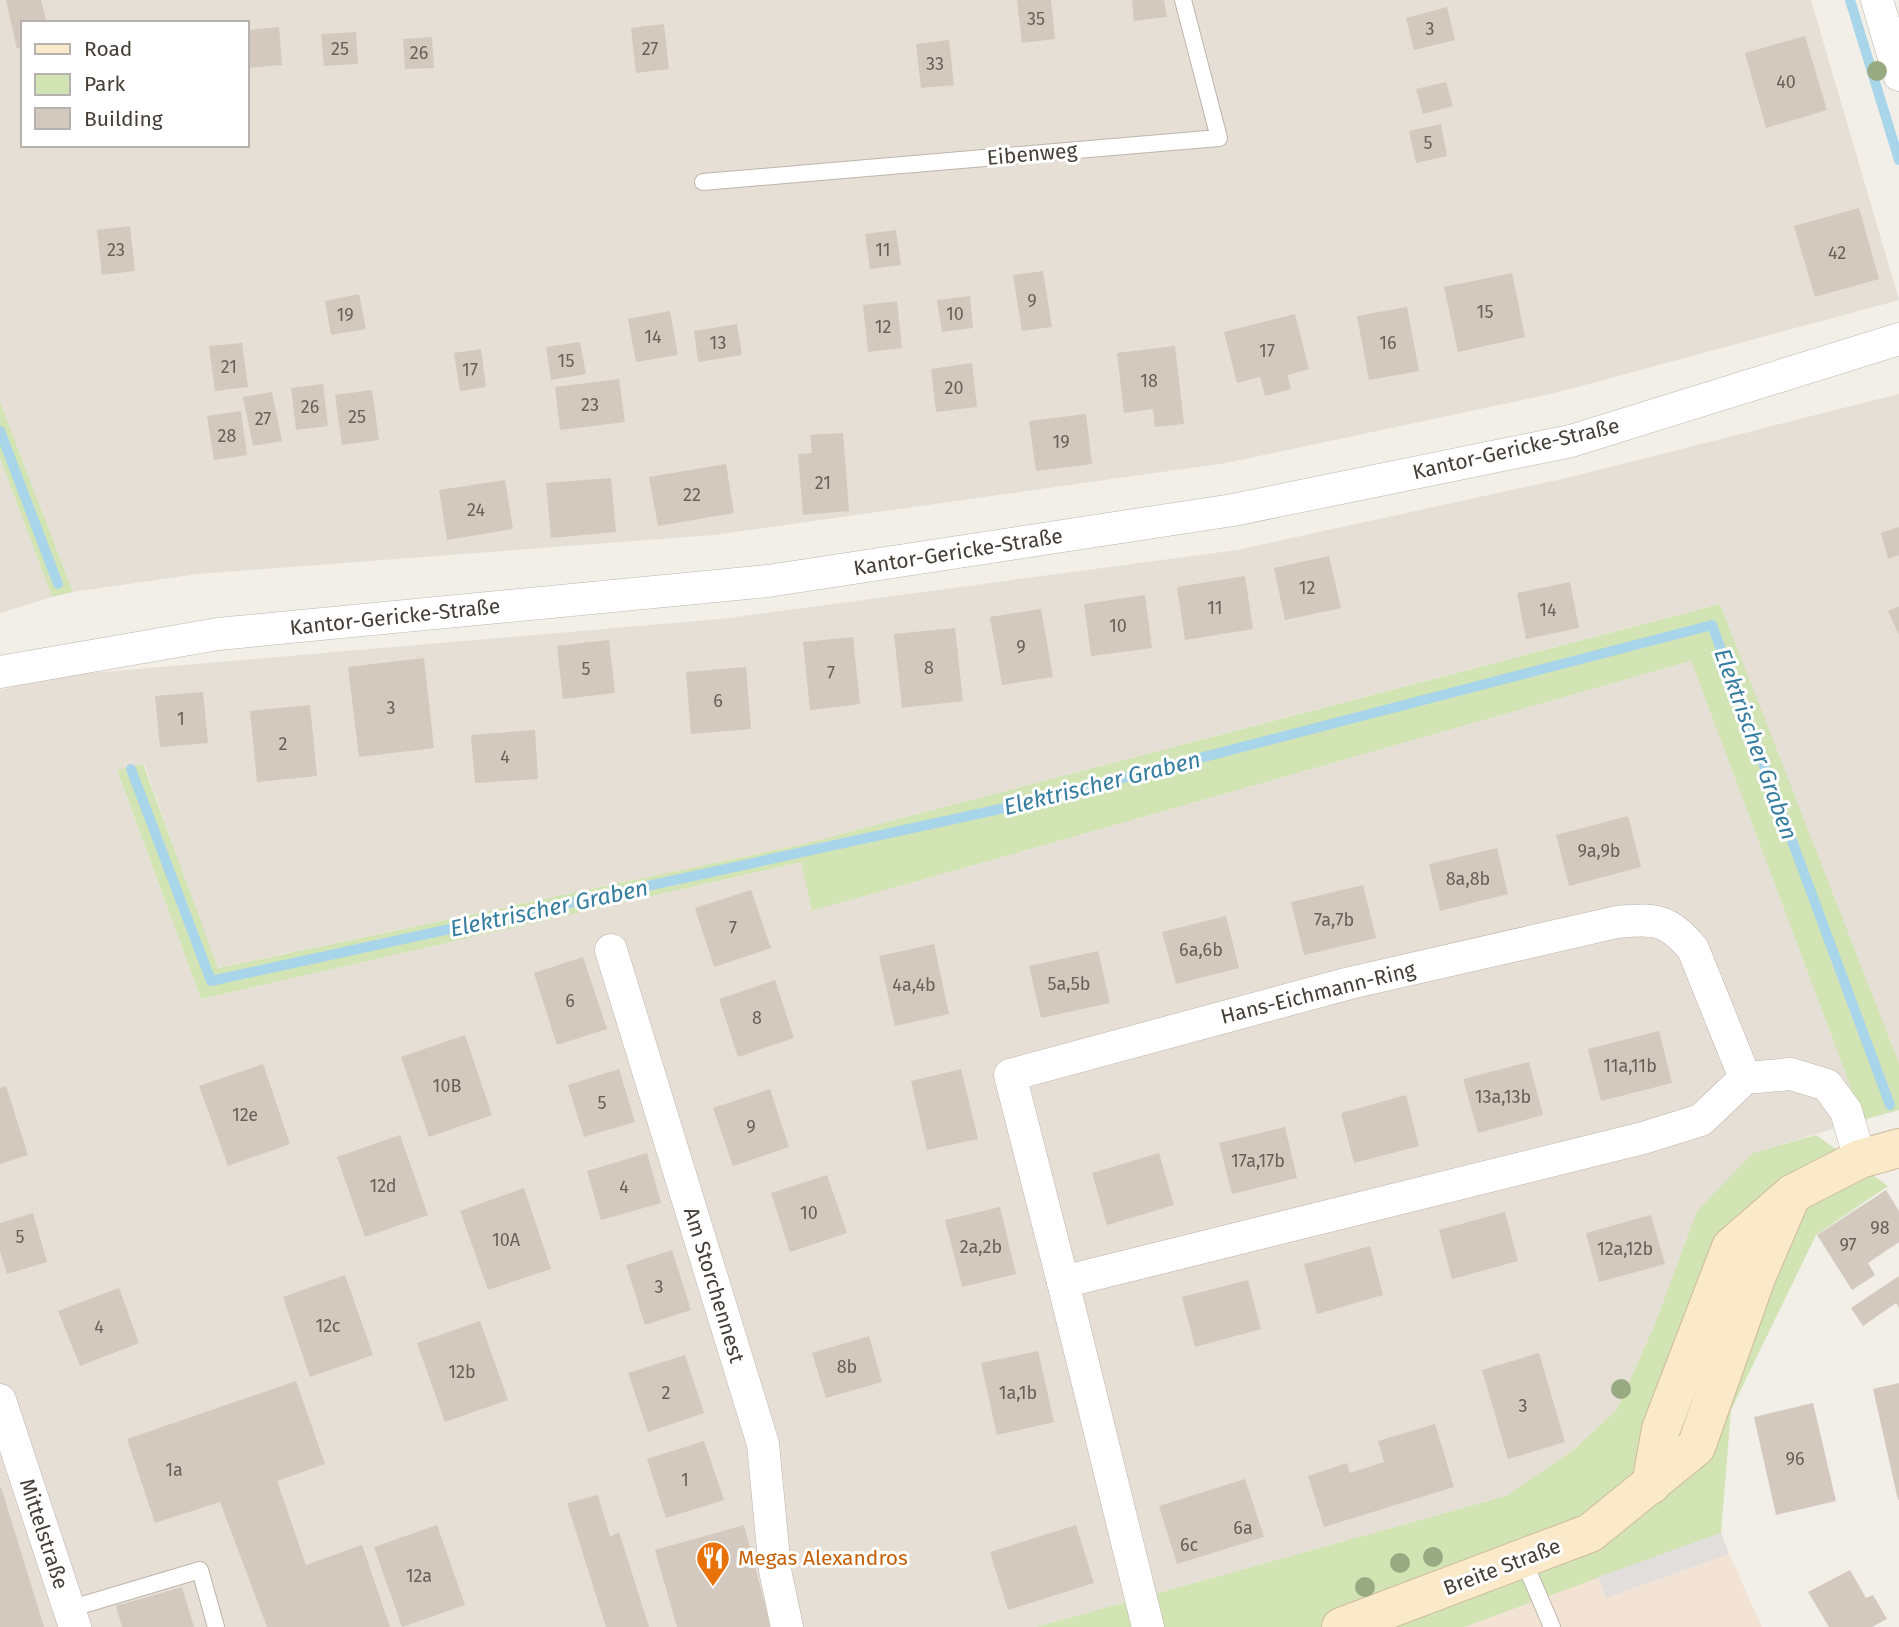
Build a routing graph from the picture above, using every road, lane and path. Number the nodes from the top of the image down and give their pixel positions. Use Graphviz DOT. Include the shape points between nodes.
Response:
graph roads {
  1 [pos="1184,0"];
  2 [pos="1877,0"];
  3 [pos="1899,75"];
  4 [pos="703,183"];
  5 [pos="1899,339"];
  6 [pos="0,672"];
  7 [pos="611,950"];
  8 [pos="1745,1078"];
  9 [pos="1899,1148"];
  10 [pos="1860,1159"];
  11 [pos="1063,1282"];
  12 [pos="0,1400"];
  13 [pos="5,1432"];
  14 [pos="1523,1559"];
  15 [pos="72,1618"];
  16 [pos="216,1627"];
  17 [pos="787,1627"];
  18 [pos="1148,1627"];
  19 [pos="1341,1627"];
  20 [pos="1552,1627"];
  1 -- 4 [label="lane, Eibenweg" via="1219,138"];
  2 -- 3 [label="street"];
  5 -- 6 [label="street, Kantor-Gericke-Straße" via="1570,441 1233,510 768,581 218,634"];
  7 -- 17 [label="street, Am Storchennest" via="763,1444 775,1570"];
  8 -- 10 [label="street" via="1791,1074 1827,1085 1846,1111"];
  8 -- 11 [label="street" via="1701,1120 1643,1138"];
  8 -- 11 [label="street, Hans-Eichmann-Ring" via="1693,949 1678,931 1655,919 1617,922 1350,983 1010,1075"];
  9 -- 10 [label="main road, Breite Straße"];
  10 -- 14 [label="main road, Breite Straße" via="1792,1194 1756,1278 1696,1447 1590,1533"];
  11 -- 18 [label="street, Hans-Eichmann-Ring"];
  12 -- 13 [label="street, Mittelstraße"];
  13 -- 15 [label="street, Mittelstraße"];
  14 -- 19 [label="main road, Breite Straße"];
  14 -- 20 [label="lane"];
  15 -- 16 [label="lane" via="200,1570"];
}
